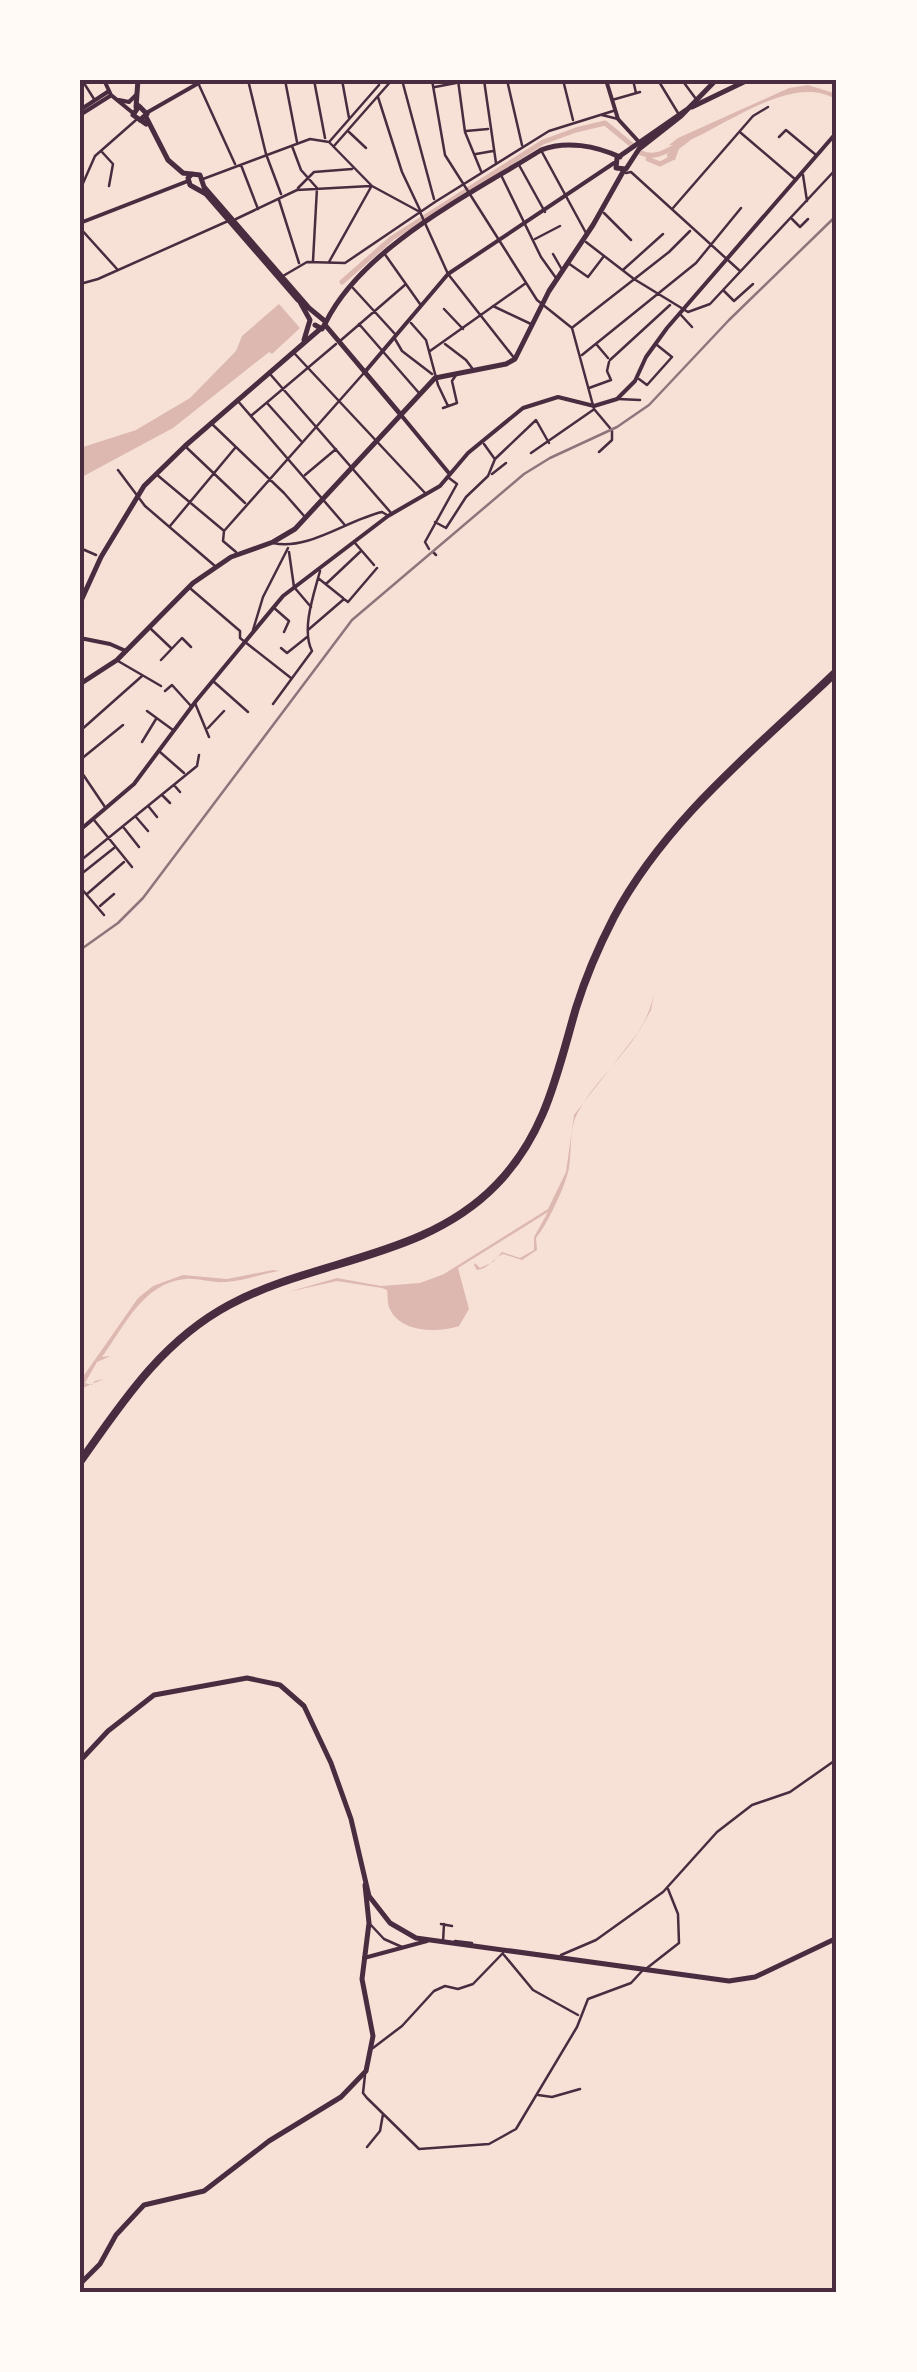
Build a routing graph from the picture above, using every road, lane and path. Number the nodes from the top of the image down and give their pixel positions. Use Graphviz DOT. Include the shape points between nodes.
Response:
graph roads {
  1 [pos="82,80"];
  2 [pos="104,80"];
  3 [pos="248,80"];
  4 [pos="285,80"];
  5 [pos="314,80"];
  6 [pos="342,80"];
  7 [pos="392,80"];
  8 [pos="402,80"];
  9 [pos="432,80"];
  10 [pos="484,80"];
  11 [pos="507,80"];
  12 [pos="562,80"];
  13 [pos="606,80"];
  14 [pos="632,80"];
  15 [pos="658,80"];
  16 [pos="682,80"];
  17 [pos="716,80"];
  18 [pos="748,80"];
  19 [pos="458,81"];
  20 [pos="139,82"];
  21 [pos="201,82"];
  22 [pos="379,83"];
  23 [pos="433,87"];
  24 [pos="382,92"];
  25 [pos="112,95"];
  26 [pos="378,97"];
  27 [pos="95,100"];
  28 [pos="612,100"];
  29 [pos="696,100"];
  30 [pos="768,107"];
  31 [pos="689,108"];
  32 [pos="615,110"];
  33 [pos="80,112"];
  34 [pos="140,113"];
  35 [pos="678,114"];
  36 [pos="601,115"];
  37 [pos="350,119"];
  38 [pos="618,119"];
  39 [pos="573,122"];
  40 [pos="491,128"];
  41 [pos="348,130"];
  42 [pos="465,132"];
  43 [pos="740,132"];
  44 [pos="837,132"];
  45 [pos="779,137"];
  46 [pos="327,141"];
  47 [pos="298,143"];
  48 [pos="640,143"];
  49 [pos="292,145"];
  50 [pos="334,146"];
  51 [pos="522,146"];
  52 [pos="366,148"];
  53 [pos="494,150"];
  54 [pos="541,150"];
  55 [pos="100,151"];
  56 [pos="266,154"];
  57 [pos="474,154"];
  58 [pos="817,156"];
  59 [pos="613,158"];
  60 [pos="496,163"];
  61 [pos="518,164"];
  62 [pos="238,165"];
  63 [pos="628,165"];
  64 [pos="837,168"];
  65 [pos="354,169"];
  66 [pos="482,172"];
  67 [pos="802,173"];
  68 [pos="501,176"];
  69 [pos="306,178"];
  70 [pos="192,180"];
  71 [pos="796,180"];
  72 [pos="109,186"];
  73 [pos="372,186"];
  74 [pos="317,188"];
  75 [pos="80,190"];
  76 [pos="297,190"];
  77 [pos="467,190"];
  78 [pos="280,198"];
  79 [pos="566,198"];
  80 [pos="435,202"];
  81 [pos="808,202"];
  82 [pos="416,206"];
  83 [pos="741,208"];
  84 [pos="258,210"];
  85 [pos="601,210"];
  86 [pos="672,210"];
  87 [pos="420,212"];
  88 [pos="545,212"];
  89 [pos="792,219"];
  90 [pos="808,219"];
  91 [pos="230,220"];
  92 [pos="424,220"];
  93 [pos="80,225"];
  94 [pos="525,225"];
  95 [pos="560,226"];
  96 [pos="692,228"];
  97 [pos="663,234"];
  98 [pos="585,237"];
  99 [pos="773,239"];
  100 [pos="532,240"];
  101 [pos="631,240"];
  102 [pos="500,241"];
  103 [pos="710,245"];
  104 [pos="778,246"];
  105 [pos="384,252"];
  106 [pos="553,254"];
  107 [pos="604,256"];
  108 [pos="728,260"];
  109 [pos="313,261"];
  110 [pos="329,262"];
  111 [pos="567,262"];
  112 [pos="300,264"];
  113 [pos="118,270"];
  114 [pos="562,270"];
  115 [pos="623,270"];
  116 [pos="741,272"];
  117 [pos="448,274"];
  118 [pos="281,278"];
  119 [pos="556,278"];
  120 [pos="634,279"];
  121 [pos="526,283"];
  122 [pos="80,284"];
  123 [pos="406,284"];
  124 [pos="753,284"];
  125 [pos="350,286"];
  126 [pos="724,290"];
  127 [pos="658,294"];
  128 [pos="300,302"];
  129 [pos="542,304"];
  130 [pos="672,304"];
  131 [pos="421,306"];
  132 [pos="493,306"];
  133 [pos="444,309"];
  134 [pos="374,311"];
  135 [pos="682,314"];
  136 [pos="480,316"];
  137 [pos="408,320"];
  138 [pos="321,324"];
  139 [pos="359,324"];
  140 [pos="532,325"];
  141 [pos="692,327"];
  142 [pos="572,328"];
  143 [pos="667,328"];
  144 [pos="463,329"];
  145 [pos="395,336"];
  146 [pos="508,336"];
  147 [pos="675,336"];
  148 [pos="303,342"];
  149 [pos="501,342"];
  150 [pos="337,343"];
  151 [pos="443,343"];
  152 [pos="596,344"];
  153 [pos="656,344"];
  154 [pos="382,351"];
  155 [pos="430,351"];
  156 [pos="292,352"];
  157 [pos="580,356"];
  158 [pos="516,358"];
  159 [pos="610,360"];
  160 [pos="308,368"];
  161 [pos="472,370"];
  162 [pos="268,373"];
  163 [pos="364,373"];
  164 [pos="456,373"];
  165 [pos="436,378"];
  166 [pos="636,378"];
  167 [pos="589,388"];
  168 [pos="283,390"];
  169 [pos="420,394"];
  170 [pos="618,399"];
  171 [pos="237,400"];
  172 [pos="640,400"];
  173 [pos="339,401"];
  174 [pos="267,403"];
  175 [pos="594,408"];
  176 [pos="401,415"];
  177 [pos="251,416"];
  178 [pos="211,423"];
  179 [pos="316,426"];
  180 [pos="377,441"];
  181 [pos="302,442"];
  182 [pos="482,442"];
  183 [pos="549,443"];
  184 [pos="185,446"];
  185 [pos="237,446"];
  186 [pos="336,449"];
  187 [pos="600,452"];
  188 [pos="468,453"];
  189 [pos="531,453"];
  190 [pos="287,458"];
  191 [pos="495,459"];
  192 [pos="506,462"];
  193 [pos="445,466"];
  194 [pos="352,468"];
  195 [pos="118,470"];
  196 [pos="155,474"];
  197 [pos="214,474"];
  198 [pos="490,474"];
  199 [pos="304,476"];
  200 [pos="448,477"];
  201 [pos="269,479"];
  202 [pos="427,495"];
  203 [pos="136,498"];
  204 [pos="323,500"];
  205 [pos="190,502"];
  206 [pos="246,504"];
  207 [pos="387,513"];
  208 [pos="306,518"];
  209 [pos="435,522"];
  210 [pos="344,524"];
  211 [pos="169,528"];
  212 [pos="224,531"];
  213 [pos="354,541"];
  214 [pos="286,542"];
  215 [pos="80,548"];
  216 [pos="362,551"];
  217 [pos="432,552"];
  218 [pos="237,554"];
  219 [pos="99,555"];
  220 [pos="216,568"];
  221 [pos="320,571"];
  222 [pos="318,578"];
  223 [pos="326,584"];
  224 [pos="188,587"];
  225 [pos="294,587"];
  226 [pos="344,599"];
  227 [pos="80,604"];
  228 [pos="273,607"];
  229 [pos="312,608"];
  230 [pos="149,628"];
  231 [pos="253,630"];
  232 [pos="308,630"];
  233 [pos="284,632"];
  234 [pos="308,637"];
  235 [pos="82,639"];
  236 [pos="242,640"];
  237 [pos="192,646"];
  238 [pos="280,648"];
  239 [pos="172,649"];
  240 [pos="126,651"];
  241 [pos="117,660"];
  242 [pos="161,660"];
  243 [pos="837,667"];
  244 [pos="142,676"];
  245 [pos="292,679"];
  246 [pos="213,681"];
  247 [pos="80,684"];
  248 [pos="161,686"];
  249 [pos="165,690"];
  250 [pos="273,704"];
  251 [pos="194,705"];
  252 [pos="147,711"];
  253 [pos="224,711"];
  254 [pos="248,712"];
  255 [pos="157,718"];
  256 [pos="122,725"];
  257 [pos="206,730"];
  258 [pos="80,731"];
  259 [pos="174,731"];
  260 [pos="209,737"];
  261 [pos="142,742"];
  262 [pos="159,751"];
  263 [pos="199,754"];
  264 [pos="80,760"];
  265 [pos="80,770"];
  266 [pos="186,775"];
  267 [pos="173,784"];
  268 [pos="180,792"];
  269 [pos="161,794"];
  270 [pos="170,804"];
  271 [pos="148,806"];
  272 [pos="106,808"];
  273 [pos="135,816"];
  274 [pos="157,817"];
  275 [pos="93,819"];
  276 [pos="123,826"];
  277 [pos="80,830"];
  278 [pos="148,832"];
  279 [pos="109,838"];
  280 [pos="116,847"];
  281 [pos="139,847"];
  282 [pos="126,860"];
  283 [pos="80,861"];
  284 [pos="132,867"];
  285 [pos="80,876"];
  286 [pos="84,890"];
  287 [pos="114,894"];
  288 [pos="80,905"];
  289 [pos="98,908"];
  290 [pos="104,914"];
  291 [pos="80,1454"];
  292 [pos="80,1462"];
  293 [pos="837,1759"];
  294 [pos="80,1761"];
  295 [pos="365,1886"];
  296 [pos="668,1888"];
  297 [pos="368,1923"];
  298 [pos="452,1926"];
  299 [pos="837,1938"];
  300 [pos="427,1942"];
  301 [pos="444,1942"];
  302 [pos="403,1948"];
  303 [pos="502,1951"];
  304 [pos="556,1957"];
  305 [pos="364,1958"];
  306 [pos="645,1969"];
  307 [pos="579,2016"];
  308 [pos="372,2036"];
  309 [pos="380,2041"];
  310 [pos="371,2050"];
  311 [pos="366,2071"];
  312 [pos="580,2089"];
  313 [pos="537,2094"];
  314 [pos="383,2112"];
  315 [pos="394,2123"];
  316 [pos="383,2124"];
  317 [pos="366,2147"];
  318 [pos="80,2284"];
  1 -- 27 [label="street"];
  2 -- 25 [label="street"];
  3 -- 56 [label="street"];
  4 -- 47 [label="street"];
  5 -- 46 [label="street"];
  6 -- 37 [label="street"];
  7 -- 24 [label="street"];
  8 -- 80 [label="street"];
  9 -- 23 [label="street"];
  10 -- 40 [label="street"];
  11 -- 51 [label="street"];
  12 -- 39 [label="street"];
  13 -- 28 [label="street"];
  14 -- 28 [label="street" via="638,92"];
  15 -- 35 [label="street"];
  16 -- 29 [label="street"];
  17 -- 29 [label="main road"];
  18 -- 31 [label="main road"];
  19 -- 23 [label="street"];
  19 -- 42 [label="street"];
  20 -- 25 [label="street" via="130,101"];
  20 -- 34 [label="main road"];
  21 -- 34 [label="street"];
  21 -- 62 [label="street"];
  22 -- 24 [label="street"];
  22 -- 37 [label="street"];
  23 -- 77 [label="street" via="444,152"];
  24 -- 26 [label="street"];
  25 -- 27 [label="street"];
  25 -- 33 [label="street"];
  25 -- 34 [label="street"];
  26 -- 41 [label="street"];
  26 -- 82 [label="street"];
  27 -- 33 [label="street"];
  28 -- 32 [label="street"];
  29 -- 31 [label="main road"];
  30 -- 43 [label="street"];
  31 -- 35 [label="main road"];
  31 -- 63 [label="main road"];
  32 -- 36 [label="street"];
  32 -- 38 [label="street"];
  34 -- 55 [label="street"];
  34 -- 70 [label="main road" via="171,164"];
  35 -- 48 [label="main road"];
  36 -- 38 [label="street"];
  36 -- 39 [label="street"];
  37 -- 46 [label="street"];
  38 -- 48 [label="street"];
  39 -- 51 [label="street"];
  40 -- 42 [label="street"];
  40 -- 53 [label="street"];
  41 -- 50 [label="street"];
  41 -- 52 [label="street"];
  42 -- 57 [label="street"];
  43 -- 71 [label="street"];
  43 -- 86 [label="street"];
  44 -- 58 [label="street"];
  45 -- 58 [label="street" via="786,130"];
  46 -- 47 [label="street"];
  46 -- 50 [label="street"];
  47 -- 49 [label="street"];
  48 -- 63 [label="main road"];
  49 -- 56 [label="street"];
  49 -- 69 [label="street"];
  50 -- 65 [label="street"];
  51 -- 60 [label="street"];
  53 -- 57 [label="street"];
  53 -- 60 [label="street"];
  54 -- 59 [label="main road" via="565,144"];
  54 -- 61 [label="main road"];
  54 -- 79 [label="street"];
  55 -- 72 [label="street" via="114,164"];
  55 -- 75 [label="street"];
  56 -- 62 [label="street"];
  56 -- 78 [label="street"];
  57 -- 66 [label="street"];
  58 -- 67 [label="street"];
  59 -- 63 [label="main road"];
  59 -- 63 [label="main road"];
  59 -- 63 [label="main road" via="617,169"];
  59 -- 79 [label="street"];
  60 -- 66 [label="street"];
  61 -- 68 [label="main road"];
  61 -- 88 [label="street"];
  62 -- 70 [label="street"];
  62 -- 84 [label="street"];
  63 -- 85 [label="main road"];
  63 -- 86 [label="street"];
  64 -- 81 [label="street"];
  65 -- 69 [label="street"];
  65 -- 73 [label="street"];
  66 -- 77 [label="street"];
  67 -- 71 [label="street"];
  67 -- 81 [label="street"];
  68 -- 77 [label="main road"];
  68 -- 94 [label="street"];
  69 -- 74 [label="street"];
  69 -- 76 [label="street"];
  70 -- 91 [label="main road"];
  70 -- 93 [label="street"];
  71 -- 108 [label="street"];
  73 -- 74 [label="street"];
  73 -- 82 [label="street"];
  73 -- 110 [label="street"];
  74 -- 76 [label="street"];
  74 -- 109 [label="street"];
  76 -- 78 [label="street"];
  77 -- 80 [label="street"];
  77 -- 92 [label="main road"];
  77 -- 102 [label="street"];
  78 -- 84 [label="street"];
  78 -- 112 [label="street"];
  79 -- 88 [label="street"];
  79 -- 98 [label="street"];
  80 -- 87 [label="street"];
  81 -- 89 [label="street"];
  82 -- 87 [label="street"];
  83 -- 103 [label="street"];
  84 -- 91 [label="street"];
  85 -- 98 [label="main road"];
  85 -- 101 [label="street"];
  86 -- 96 [label="street"];
  87 -- 92 [label="street"];
  87 -- 110 [label="street" via="345,263"];
  88 -- 94 [label="street"];
  89 -- 90 [label="street" via="800,227"];
  89 -- 99 [label="street"];
  91 -- 113 [label="street"];
  91 -- 118 [label="main road"];
  92 -- 105 [label="main road"];
  92 -- 117 [label="street"];
  93 -- 113 [label="street"];
  94 -- 100 [label="street"];
  94 -- 102 [label="street"];
  95 -- 100 [label="street"];
  96 -- 103 [label="street"];
  96 -- 120 [label="street"];
  97 -- 115 [label="street"];
  98 -- 107 [label="street"];
  98 -- 111 [label="main road"];
  99 -- 104 [label="street"];
  99 -- 116 [label="street"];
  100 -- 119 [label="street"];
  102 -- 117 [label="street"];
  102 -- 121 [label="street"];
  103 -- 108 [label="street"];
  103 -- 127 [label="street"];
  105 -- 123 [label="street"];
  105 -- 125 [label="main road"];
  106 -- 114 [label="street"];
  107 -- 111 [label="street" via="588,277"];
  107 -- 115 [label="street"];
  108 -- 116 [label="street"];
  108 -- 135 [label="street"];
  109 -- 110 [label="street"];
  109 -- 112 [label="street"];
  111 -- 114 [label="main road"];
  112 -- 118 [label="street"];
  113 -- 122 [label="street"];
  114 -- 119 [label="main road"];
  115 -- 120 [label="street"];
  116 -- 126 [label="street"];
  117 -- 131 [label="street"];
  117 -- 136 [label="street"];
  118 -- 128 [label="main road"];
  118 -- 138 [label="main road"];
  119 -- 129 [label="main road"];
  120 -- 127 [label="street"];
  120 -- 142 [label="street"];
  121 -- 129 [label="street"];
  121 -- 132 [label="street"];
  123 -- 131 [label="street"];
  123 -- 134 [label="street"];
  124 -- 126 [label="street" via="734,301"];
  125 -- 134 [label="street"];
  125 -- 138 [label="main road"];
  126 -- 135 [label="street" via="710,304"];
  127 -- 130 [label="street"];
  127 -- 152 [label="street"];
  128 -- 138 [label="main road"];
  128 -- 148 [label="main road" via="310,324"];
  129 -- 140 [label="main road"];
  129 -- 142 [label="street"];
  130 -- 135 [label="street"];
  130 -- 159 [label="street"];
  131 -- 137 [label="street"];
  132 -- 136 [label="street"];
  132 -- 140 [label="street"];
  133 -- 144 [label="street"];
  134 -- 139 [label="street"];
  134 -- 145 [label="street"];
  135 -- 141 [label="street"];
  135 -- 143 [label="street"];
  136 -- 144 [label="street"];
  136 -- 149 [label="street"];
  137 -- 145 [label="street"];
  137 -- 155 [label="street"];
  138 -- 148 [label="main road"];
  138 -- 150 [label="main road"];
  139 -- 150 [label="street"];
  139 -- 154 [label="street"];
  140 -- 158 [label="main road"];
  142 -- 157 [label="street"];
  143 -- 147 [label="street"];
  143 -- 153 [label="street"];
  144 -- 151 [label="street"];
  145 -- 154 [label="street"];
  145 -- 165 [label="street" via="402,352"];
  146 -- 149 [label="street"];
  148 -- 156 [label="main road"];
  149 -- 158 [label="street"];
  150 -- 160 [label="street"];
  150 -- 163 [label="main road"];
  151 -- 155 [label="street"];
  151 -- 161 [label="street"];
  152 -- 157 [label="street"];
  152 -- 159 [label="street"];
  153 -- 166 [label="street"];
  153 -- 166 [label="street" via="672,357 647,386"];
  154 -- 163 [label="street"];
  154 -- 169 [label="street"];
  155 -- 165 [label="street"];
  156 -- 160 [label="street"];
  156 -- 162 [label="main road"];
  157 -- 167 [label="street"];
  158 -- 161 [label="main road"];
  159 -- 167 [label="street" via="610,380"];
  160 -- 168 [label="street"];
  160 -- 173 [label="street"];
  161 -- 164 [label="main road"];
  162 -- 168 [label="street"];
  162 -- 171 [label="main road"];
  163 -- 173 [label="street"];
  163 -- 176 [label="main road"];
  164 -- 165 [label="main road"];
  164 -- 165 [label="street" via="458,403 446,407"];
  165 -- 169 [label="main road"];
  166 -- 170 [label="street"];
  167 -- 175 [label="street"];
  168 -- 174 [label="street"];
  168 -- 179 [label="street"];
  169 -- 176 [label="main road"];
  170 -- 172 [label="street"];
  170 -- 175 [label="street"];
  171 -- 177 [label="street"];
  171 -- 178 [label="main road"];
  173 -- 179 [label="street"];
  173 -- 180 [label="street"];
  174 -- 177 [label="street"];
  174 -- 181 [label="street"];
  175 -- 182 [label="street" via="558,397 538,402"];
  175 -- 183 [label="street"];
  175 -- 187 [label="street" via="611,429 612,440"];
  176 -- 180 [label="main road"];
  176 -- 193 [label="street"];
  177 -- 190 [label="street"];
  178 -- 184 [label="main road"];
  178 -- 185 [label="street"];
  179 -- 181 [label="street"];
  179 -- 186 [label="street"];
  180 -- 194 [label="main road"];
  180 -- 202 [label="street"];
  181 -- 190 [label="street"];
  182 -- 188 [label="street"];
  182 -- 191 [label="street"];
  183 -- 189 [label="street"];
  183 -- 191 [label="street" via="536,420"];
  184 -- 196 [label="main road"];
  184 -- 197 [label="street"];
  185 -- 197 [label="street"];
  185 -- 201 [label="street"];
  186 -- 194 [label="street"];
  186 -- 199 [label="street"];
  188 -- 193 [label="street"];
  188 -- 200 [label="street"];
  190 -- 199 [label="street"];
  190 -- 201 [label="street"];
  191 -- 198 [label="street"];
  192 -- 198 [label="street"];
  193 -- 200 [label="street"];
  194 -- 204 [label="main road"];
  194 -- 207 [label="street"];
  195 -- 203 [label="street"];
  196 -- 203 [label="main road"];
  196 -- 205 [label="street"];
  197 -- 205 [label="street"];
  197 -- 206 [label="street"];
  198 -- 209 [label="street" via="446,528"];
  199 -- 204 [label="street"];
  200 -- 202 [label="street"];
  200 -- 209 [label="street" via="457,484"];
  201 -- 206 [label="street"];
  201 -- 208 [label="street"];
  202 -- 207 [label="street"];
  203 -- 211 [label="street"];
  203 -- 219 [label="main road"];
  204 -- 208 [label="main road"];
  204 -- 210 [label="street"];
  205 -- 211 [label="street"];
  205 -- 212 [label="street"];
  206 -- 212 [label="street"];
  207 -- 210 [label="street"];
  207 -- 213 [label="street"];
  208 -- 214 [label="main road"];
  209 -- 217 [label="street" via="425,542"];
  210 -- 214 [label="street"];
  211 -- 220 [label="street"];
  212 -- 218 [label="street" via="223,542"];
  213 -- 216 [label="street"];
  213 -- 221 [label="street"];
  214 -- 218 [label="main road"];
  214 -- 225 [label="street"];
  214 -- 231 [label="street"];
  215 -- 219 [label="street"];
  216 -- 223 [label="street"];
  216 -- 226 [label="street" via="376,567"];
  218 -- 220 [label="main road"];
  219 -- 227 [label="main road"];
  220 -- 224 [label="main road"];
  221 -- 222 [label="street"];
  221 -- 225 [label="street"];
  222 -- 223 [label="street"];
  222 -- 229 [label="street"];
  223 -- 226 [label="street"];
  224 -- 230 [label="main road"];
  224 -- 236 [label="street" via="240,631"];
  225 -- 228 [label="street"];
  225 -- 229 [label="street"];
  226 -- 232 [label="street"];
  228 -- 231 [label="street"];
  228 -- 233 [label="street" via="289,621"];
  229 -- 232 [label="street"];
  230 -- 239 [label="street"];
  230 -- 240 [label="main road"];
  231 -- 236 [label="street"];
  232 -- 234 [label="street"];
  234 -- 238 [label="street" via="286,652"];
  234 -- 245 [label="street" via="312,651"];
  235 -- 240 [label="street"];
  236 -- 245 [label="street"];
  236 -- 246 [label="street"];
  237 -- 239 [label="street" via="182,638"];
  239 -- 242 [label="street"];
  240 -- 241 [label="main road"];
  241 -- 244 [label="street"];
  241 -- 247 [label="main road"];
  243 -- 291 [label="highway" via="691,805 635,874 581,980 540,1115 494,1182 416,1234 267,1284 200,1317 146,1364"];
  243 -- 292 [label="highway" via="694,808 639,876 585,982 544,1117 497,1184 425,1235 259,1292 202,1321 140,1377"];
  244 -- 248 [label="street"];
  244 -- 258 [label="street"];
  245 -- 250 [label="street"];
  246 -- 251 [label="street"];
  246 -- 254 [label="street"];
  249 -- 251 [label="street" via="172,685"];
  251 -- 257 [label="street"];
  251 -- 259 [label="street"];
  252 -- 255 [label="street"];
  253 -- 257 [label="street"];
  255 -- 259 [label="street"];
  255 -- 261 [label="street"];
  256 -- 264 [label="street"];
  257 -- 260 [label="street"];
  259 -- 262 [label="street"];
  262 -- 266 [label="street"];
  262 -- 272 [label="street"];
  263 -- 266 [label="street" via="199,764"];
  265 -- 272 [label="street"];
  266 -- 267 [label="street"];
  267 -- 268 [label="street"];
  267 -- 269 [label="street"];
  269 -- 270 [label="street"];
  269 -- 271 [label="street"];
  271 -- 273 [label="street"];
  271 -- 274 [label="street"];
  272 -- 275 [label="street"];
  273 -- 276 [label="street"];
  273 -- 278 [label="street"];
  275 -- 277 [label="street"];
  275 -- 279 [label="street"];
  276 -- 279 [label="street"];
  276 -- 281 [label="street"];
  279 -- 280 [label="street"];
  279 -- 283 [label="street"];
  280 -- 282 [label="street"];
  280 -- 285 [label="street"];
  282 -- 284 [label="street"];
  282 -- 286 [label="street"];
  286 -- 288 [label="street"];
  286 -- 289 [label="street"];
  287 -- 289 [label="street"];
  289 -- 290 [label="street"];
  293 -- 296 [label="street" via="790,1792 738,1814"];
  294 -- 295 [label="main road" via="154,1695 246,1678 280,1685 299,1699 331,1763"];
  295 -- 297 [label="main road"];
  295 -- 300 [label="main road" via="390,1924"];
  296 -- 304 [label="street" via="596,1940"];
  296 -- 306 [label="street" via="679,1943"];
  297 -- 302 [label="street"];
  297 -- 305 [label="main road"];
  298 -- 301 [label="street" via="443,1924"];
  299 -- 306 [label="main road" via="755,1976 728,1980"];
  300 -- 301 [label="main road"];
  300 -- 302 [label="street"];
  301 -- 303 [label="main road"];
  302 -- 305 [label="street"];
  303 -- 304 [label="main road"];
  303 -- 307 [label="street" via="533,1990"];
  303 -- 309 [label="street" via="473,1984 434,1991"];
  304 -- 306 [label="main road"];
  305 -- 308 [label="main road"];
  306 -- 307 [label="street" via="588,1999"];
  307 -- 313 [label="street"];
  308 -- 309 [label="street"];
  308 -- 310 [label="main road"];
  309 -- 310 [label="street"];
  310 -- 311 [label="main road"];
  311 -- 314 [label="street" via="363,2093"];
  311 -- 318 [label="main road" via="342,2097 204,2191 144,2205"];
  312 -- 313 [label="street"];
  313 -- 315 [label="street" via="516,2129 489,2144 424,2150"];
  314 -- 315 [label="street"];
  314 -- 316 [label="street"];
  315 -- 316 [label="street"];
  316 -- 317 [label="street"];
}
